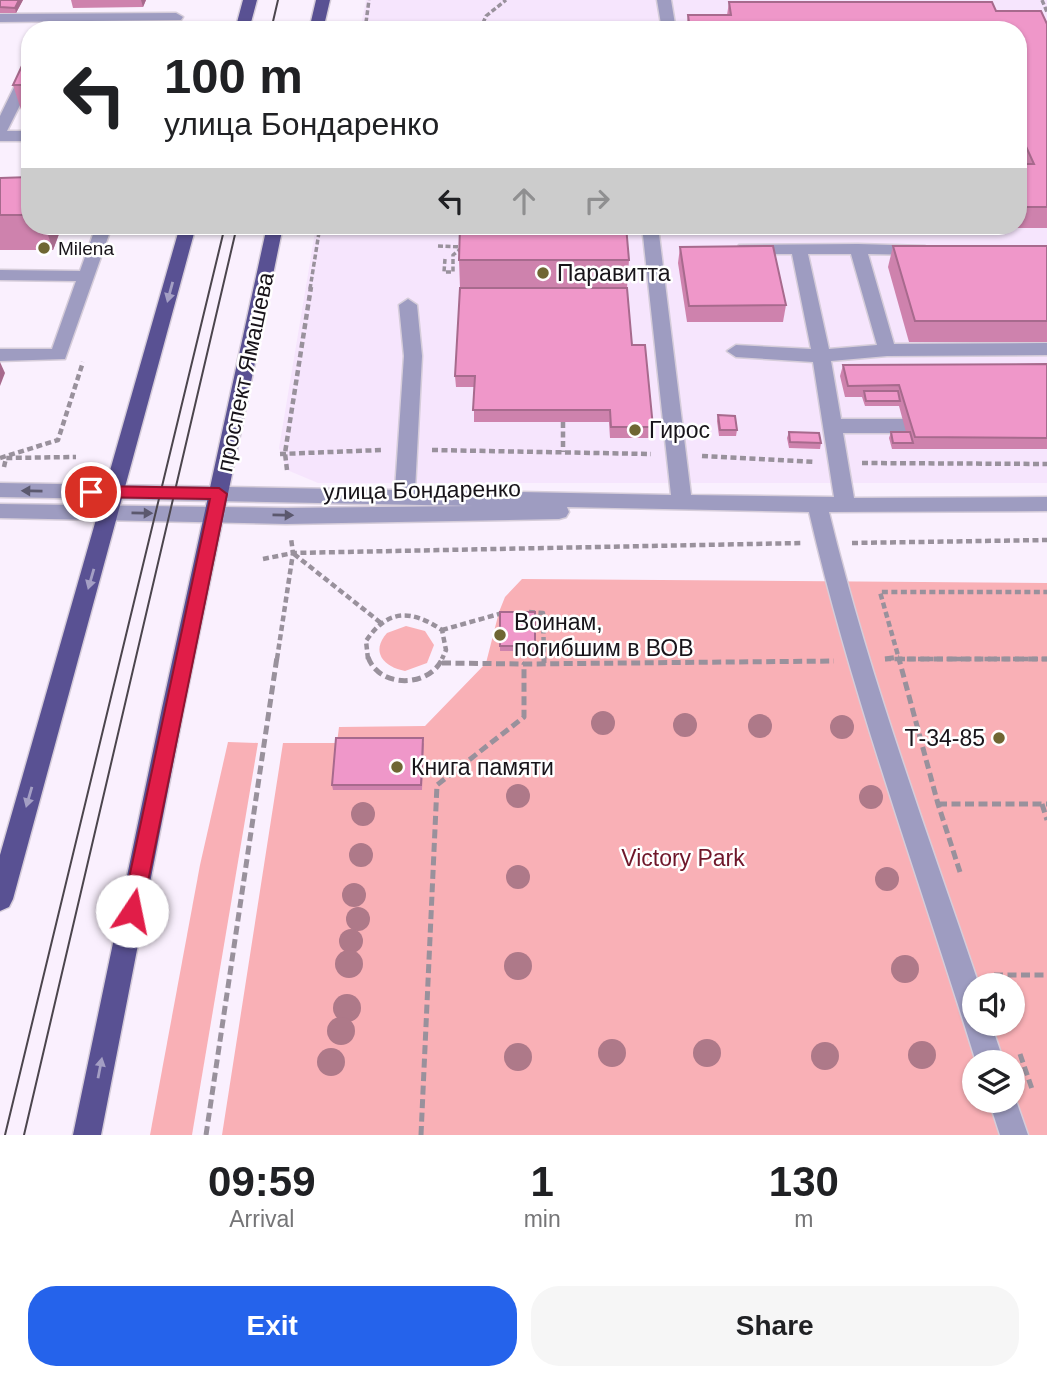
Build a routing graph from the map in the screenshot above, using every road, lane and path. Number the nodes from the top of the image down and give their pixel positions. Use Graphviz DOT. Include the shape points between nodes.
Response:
graph roads {
  1 [pos="61,0"];
  2 [pos="182,0"];
  3 [pos="250,0"];
  4 [pos="323,0"];
  5 [pos="369,0"];
  6 [pos="506,0"];
  7 [pos="664,0"];
  8 [pos="1042,0"];
  9 [pos="1047,12"];
  10 [pos="0,18"];
  11 [pos="25,21"];
  12 [pos="51,21"];
  13 [pos="175,21"];
  14 [pos="244,21"];
  15 [pos="318,21"];
  16 [pos="366,21"];
  17 [pos="484,21"];
  18 [pos="668,21"];
  19 [pos="21,91"];
  20 [pos="0,134"];
  21 [pos="21,135"];
  22 [pos="101,235"];
  23 [pos="185,235"];
  24 [pos="273,235"];
  25 [pos="319,235"];
  26 [pos="651,235"];
  27 [pos="438,246"];
  28 [pos="799,249"];
  29 [pos="858,249"];
  30 [pos="734,250"];
  31 [pos="939,250"];
  32 [pos="445,259"];
  33 [pos="0,275"];
  34 [pos="86,276"];
  35 [pos="408,305"];
  36 [pos="1047,349"];
  37 [pos="887,350"];
  38 [pos="736,351"];
  39 [pos="0,355"];
  40 [pos="821,356"];
  41 [pos="563,422"];
  42 [pos="833,426"];
  43 [pos="905,426"];
  44 [pos="563,453"];
  45 [pos="76,457"];
  46 [pos="287,470"];
  47 [pos="1,478"];
  48 [pos="0,490"];
  49 [pos="405,495"];
  50 [pos="682,501"];
  51 [pos="111,502"];
  52 [pos="217,504"];
  53 [pos="1047,504"];
  54 [pos="845,505"];
  55 [pos="818,507"];
  56 [pos="0,511"];
  57 [pos="290,537"];
  58 [pos="1047,540"];
  59 [pos="827,543"];
  60 [pos="293,553"];
  61 [pos="263,559"];
  62 [pos="1047,592"];
  63 [pos="510,612"];
  64 [pos="521,612"];
  65 [pos="381,623"];
  66 [pos="442,630"];
  67 [pos="899,659"];
  68 [pos="1047,659"];
  69 [pos="859,660"];
  70 [pos="442,663"];
  71 [pos="544,663"];
  72 [pos="524,664"];
  73 [pos="938,804"];
  74 [pos="1045,804"];
  75 [pos="1047,820"];
  76 [pos="964,883"];
  77 [pos="0,899"];
  78 [pos="990,962"];
  79 [pos="993,973"];
  80 [pos="962,975"];
  81 [pos="1025,975"];
  82 [pos="1047,975"];
  83 [pos="1018,1048"];
  84 [pos="1035,1098"];
  85 [pos="1007,1113"];
  86 [pos="87,1135"];
  87 [pos="206,1135"];
  88 [pos="421,1135"];
  89 [pos="1014,1135"];
  1 -- 12 [label="street"];
  2 -- 13 [label="street"];
  3 -- 14 [label="main road"];
  4 -- 15 [label="main road"];
  5 -- 16 [label="path"];
  6 -- 17 [label="path"];
  7 -- 18 [label="street"];
  8 -- 9 [label="path"];
  10 -- 11 [label="street"];
  19 -- 20 [label="street"];
  20 -- 21 [label="street"];
  22 -- 34 [label="street"];
  23 -- 51 [label="main road, one-way"];
  24 -- 52 [label="main road, проспект Ямашева"];
  25 -- 46 [label="path" via="285,453"];
  26 -- 50 [label="street"];
  27 -- 32 [label="path" via="463,247 453,255 453,272 444,271"];
  28 -- 29 [label="street"];
  28 -- 30 [label="street"];
  28 -- 40 [label="street"];
  29 -- 31 [label="street"];
  29 -- 37 [label="street"];
  33 -- 34 [label="street"];
  34 -- 39 [label="street" via="59,355"];
  35 -- 49 [label="street" via="413,356"];
  36 -- 37 [label="street"];
  37 -- 40 [label="street"];
  38 -- 40 [label="street"];
  40 -- 42 [label="street"];
  41 -- 44 [label="path"];
  42 -- 43 [label="street"];
  42 -- 54 [label="street"];
  45 -- 47 [label="path" via="6,458"];
  51 -- 48 [label="street, улица Бондаренко, one-way"];
  49 -- 50 [label="street, улица Бондаренко"];
  49 -- 52 [label="street, улица Бондаренко"];
  50 -- 54 [label="street, улица Бондаренко"];
  51 -- 52 [label="street, улица Бондаренко"];
  51 -- 56 [label="street, улица Бондаренко"];
  51 -- 77 [label="main road, one-way"];
  52 -- 55 [label="street, улица Бондаренко, one-way" via="390,516"];
  86 -- 52 [label="main road, проспект Ямашева, one-way"];
  53 -- 54 [label="street, улица Бондаренко"];
  54 -- 55 [label="street, улица Бондаренко"];
  55 -- 59 [label="street"];
  57 -- 60 [label="path"];
  58 -- 59 [label="path"];
  59 -- 60 [label="path"];
  59 -- 69 [label="street"];
  60 -- 61 [label="path"];
  60 -- 65 [label="path"];
  60 -- 87 [label="path"];
  62 -- 67 [label="path" via="880,592"];
  63 -- 66 [label="path"];
  64 -- 71 [label="path" via="543,613"];
  65 -- 66 [label="path" via="393,617 421,616"];
  65 -- 70 [label="path" via="366,641 365,651 367,662 384,677 410,681"];
  66 -- 70 [label="path" via="447,652"];
  67 -- 68 [label="path"];
  67 -- 69 [label="path"];
  67 -- 73 [label="path"];
  69 -- 71 [label="path"];
  69 -- 80 [label="street"];
  70 -- 72 [label="path"];
  71 -- 72 [label="path"];
  72 -- 88 [label="path" via="524,718 437,785"];
  73 -- 74 [label="path"];
  73 -- 76 [label="path"];
  74 -- 75 [label="path"];
  78 -- 79 [label="path"];
  81 -- 82 [label="path"];
  83 -- 84 [label="path"];
  85 -- 89 [label="street"];
}
